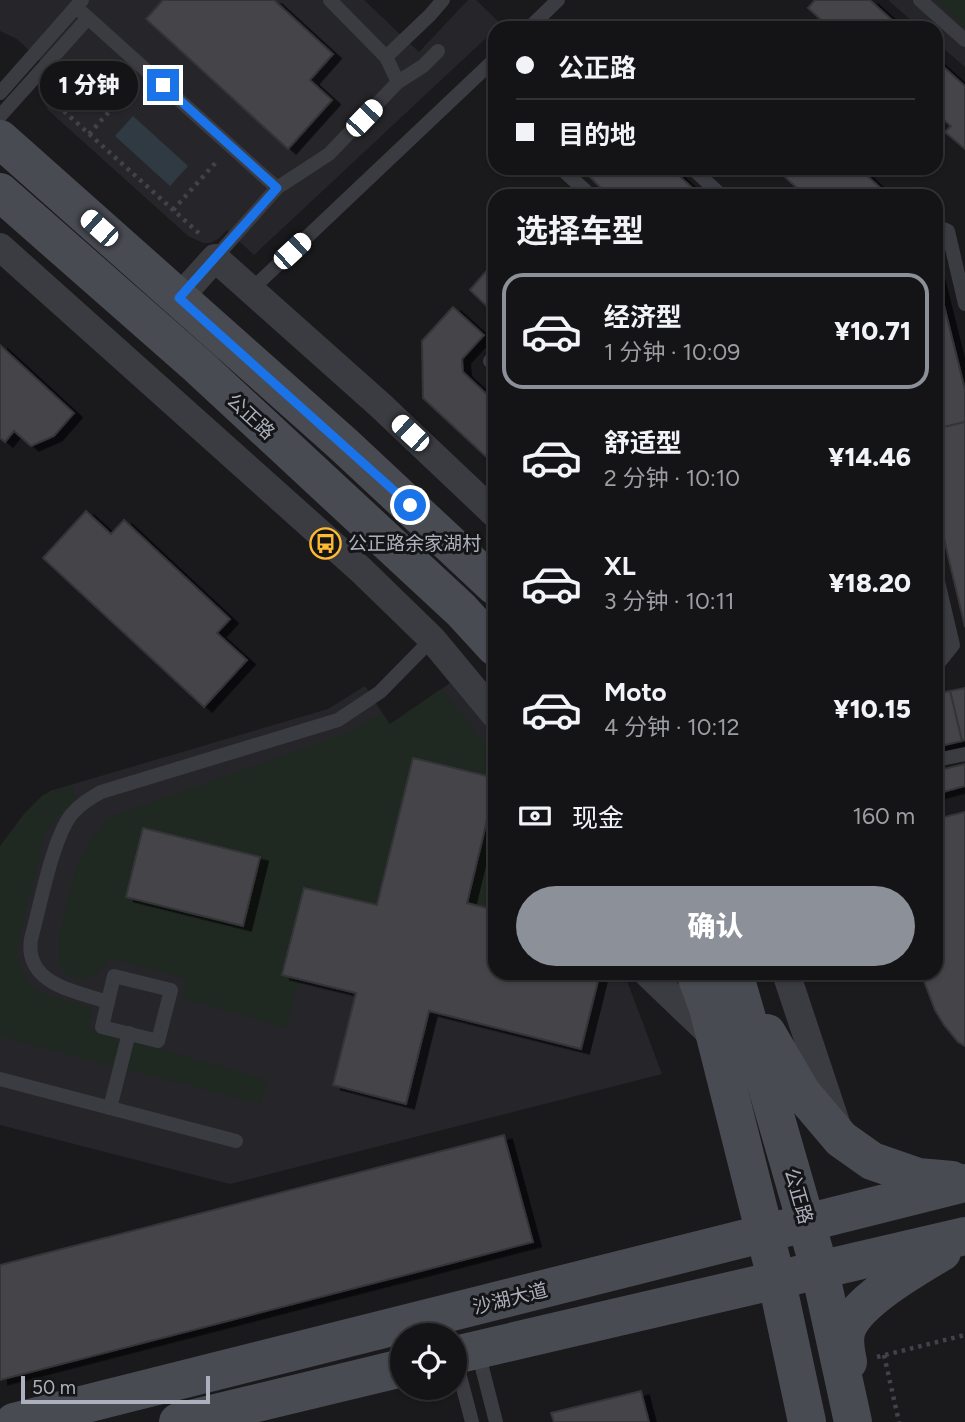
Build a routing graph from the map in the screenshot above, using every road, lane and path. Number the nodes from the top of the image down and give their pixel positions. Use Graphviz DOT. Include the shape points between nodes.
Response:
graph roads {
  1 [pos="330,0"];
  2 [pos="443,0"];
  3 [pos="558,0"];
  4 [pos="920,0"];
  5 [pos="82,9"];
  6 [pos="536,21"];
  7 [pos="965,40"];
  8 [pos="438,51"];
  9 [pos="386,57"];
  10 [pos="488,66"];
  11 [pos="146,70"];
  12 [pos="31,82"];
  13 [pos="398,82"];
  14 [pos="0,93"];
  15 [pos="0,116"];
  16 [pos="89,134"];
  17 [pos="0,139"];
  18 [pos="230,146"];
  19 [pos="568,175"];
  20 [pos="700,175"];
  21 [pos="277,188"];
  22 [pos="583,189"];
  23 [pos="714,189"];
  24 [pos="0,192"];
  25 [pos="173,210"];
  26 [pos="943,229"];
  27 [pos="0,247"];
  28 [pos="218,255"];
  29 [pos="251,290"];
  30 [pos="179,298"];
  31 [pos="965,304"];
  32 [pos="488,507"];
  33 [pos="488,579"];
  34 [pos="943,603"];
  35 [pos="432,639"];
  36 [pos="488,639"];
  37 [pos="943,657"];
  38 [pos="488,707"];
  39 [pos="965,754"];
  40 [pos="943,759"];
  41 [pos="655,980"];
  42 [pos="698,980"];
  43 [pos="736,980"];
  44 [pos="737,980"];
  45 [pos="788,980"];
  46 [pos="108,1002"];
  47 [pos="129,1033"];
  48 [pos="716,1040"];
  49 [pos="0,1079"];
  50 [pos="110,1108"];
  51 [pos="841,1139"];
  52 [pos="236,1141"];
  53 [pos="965,1182"];
  54 [pos="806,1223"];
  55 [pos="765,1234"];
  56 [pos="965,1238"];
  57 [pos="820,1271"];
  58 [pos="777,1282"];
  59 [pos="965,1335"];
  60 [pos="467,1353"];
  61 [pos="884,1355"];
  62 [pos="870,1359"];
  63 [pos="467,1362"];
  64 [pos="390,1371"];
  65 [pos="467,1384"];
  66 [pos="14,1422"];
  67 [pos="178,1422"];
  68 [pos="472,1422"];
  69 [pos="496,1422"];
  70 [pos="807,1422"];
  71 [pos="853,1422"];
  72 [pos="860,1422"];
  73 [pos="900,1422"];
  1 -- 9 [label="lane"];
  2 -- 9 [label="lane"];
  3 -- 6 [label="lane"];
  4 -- 7 [label="lane"];
  5 -- 11 [label="lane"];
  5 -- 12 [label="lane"];
  5 -- 14 [label="lane"];
  8 -- 13 [label="lane"];
  9 -- 13 [label="lane"];
  10 -- 29 [label="lane"];
  11 -- 16 [label="path"];
  11 -- 18 [label="lane"];
  12 -- 15 [label="lane"];
  12 -- 16 [label="path"];
  13 -- 21 [label="lane" via="329,154"];
  16 -- 25 [label="path"];
  17 -- 30 [label="main road, 公正路"];
  18 -- 21 [label="lane"];
  18 -- 25 [label="path"];
  19 -- 22 [label="lane"];
  20 -- 23 [label="lane"];
  21 -- 28 [label="lane"];
  24 -- 36 [label="main road, 公正路" via="198,366"];
  25 -- 28 [label="path"];
  26 -- 31 [label="lane" via="948,231"];
  27 -- 35 [label="street" via="304,516"];
  28 -- 29 [label="street"];
  28 -- 30 [label="street"];
  29 -- 32 [label="street"];
  30 -- 33 [label="main road, 公正路"];
  34 -- 37 [label="lane" via="953,645"];
  35 -- 38 [label="street"];
  35 -- 46 [label="lane" via="380,692 338,720 101,792 70,816 59,838 30,955 49,981"];
  39 -- 40 [label="lane"];
  41 -- 48 [label="street"];
  42 -- 48 [label="main road"];
  43 -- 54 [label="main road, 公正路"];
  44 -- 51 [label="main road" via="802,1093"];
  45 -- 51 [label="street"];
  46 -- 47 [label="lane" via="102,1027"];
  46 -- 47 [label="lane" via="114,976 171,990 159,1041"];
  47 -- 50 [label="lane"];
  48 -- 55 [label="main road"];
  49 -- 50 [label="lane"];
  50 -- 52 [label="lane"];
  51 -- 53 [label="main road" via="872,1161 918,1177"];
  53 -- 54 [label="main road, 沙湖大道"];
  54 -- 55 [label="main road, 沙湖大道"];
  54 -- 57 [label="main road, 公正路"];
  55 -- 58 [label="main road"];
  55 -- 66 [label="main road, 沙湖大道"];
  56 -- 57 [label="main road"];
  56 -- 72 [label="main road" via="884,1290 850,1323 845,1343"];
  57 -- 58 [label="main road"];
  57 -- 71 [label="main road, 公正路"];
  58 -- 60 [label="main road"];
  58 -- 70 [label="main road"];
  59 -- 61 [label="path"];
  61 -- 62 [label="path"];
  61 -- 73 [label="path"];
  63 -- 69 [label="lane"];
  64 -- 67 [label="main road"];
  65 -- 68 [label="lane"];
}
